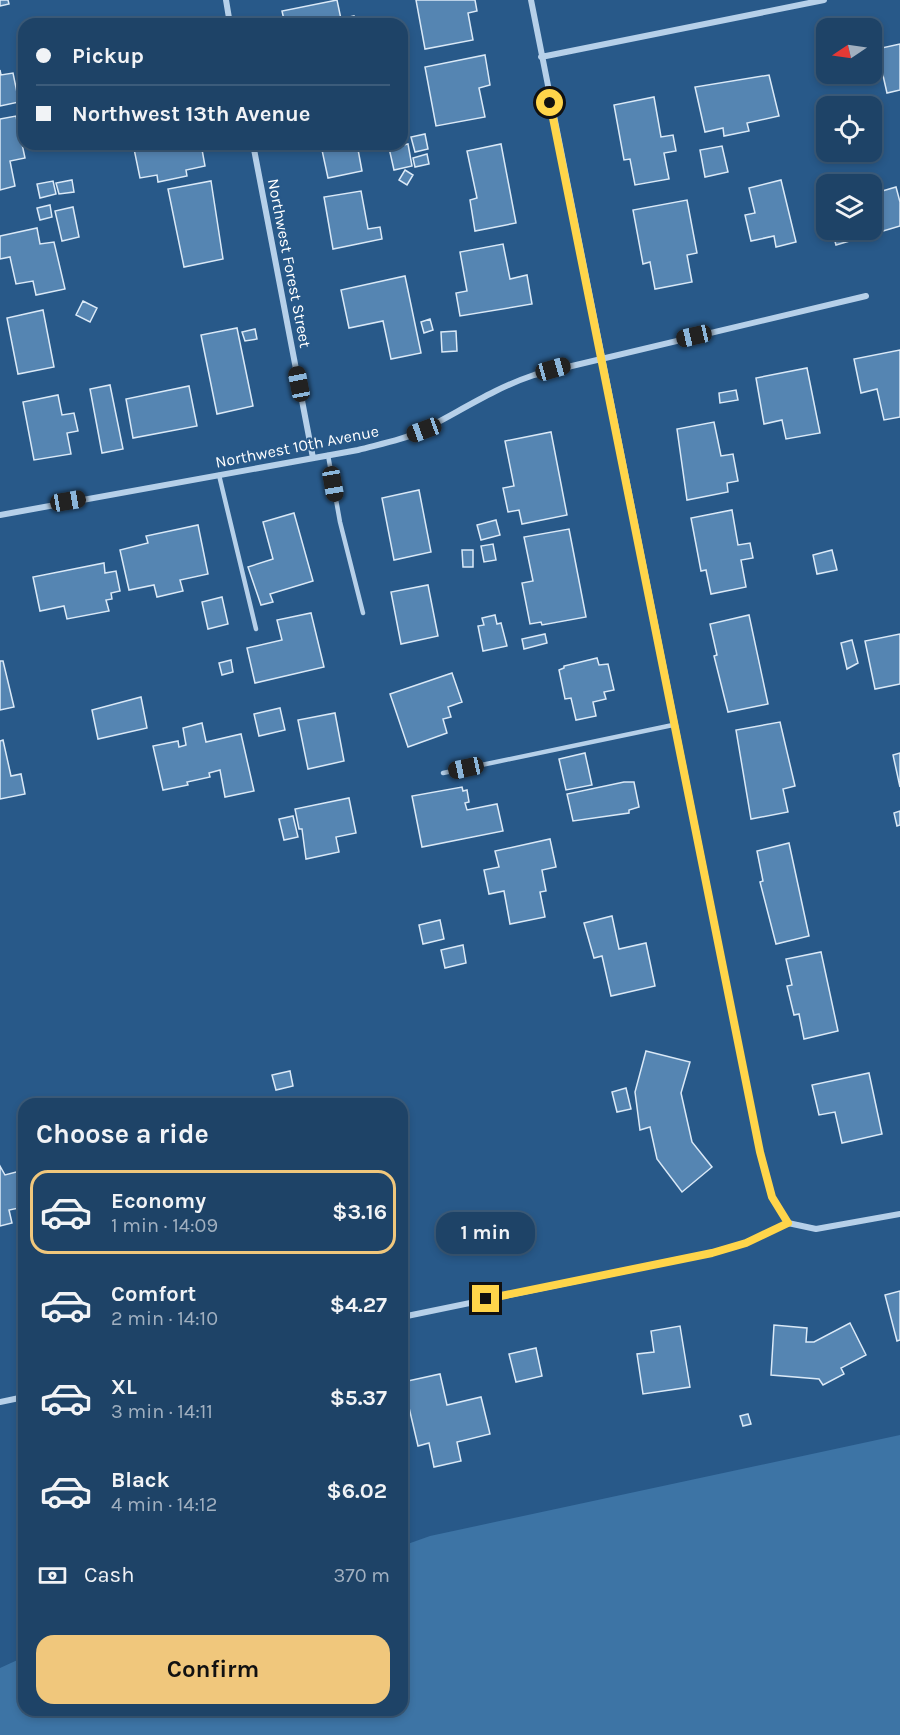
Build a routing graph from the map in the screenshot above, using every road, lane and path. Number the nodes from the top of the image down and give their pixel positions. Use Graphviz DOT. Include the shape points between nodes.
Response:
graph roads {
  1 [pos="226,0"];
  2 [pos="531,0"];
  3 [pos="824,0"];
  4 [pos="229,18"];
  5 [pos="541,57"];
  6 [pos="254,150"];
  7 [pos="866,296"];
  8 [pos="600,357"];
  9 [pos="328,455"];
  10 [pos="313,458"];
  11 [pos="219,475"];
  12 [pos="0,515"];
  13 [pos="363,613"];
  14 [pos="256,629"];
  15 [pos="673,725"];
  16 [pos="443,773"];
  17 [pos="900,1214"];
  18 [pos="788,1223"];
  19 [pos="408,1316"];
  20 [pos="18,1398"];
  21 [pos="0,1402"];
  1 -- 4 [label="street"];
  2 -- 5 [label="street"];
  3 -- 5 [label="street"];
  5 -- 8 [label="street"];
  6 -- 10 [label="street, Northwest Forest Street"];
  7 -- 8 [label="street, Northwest 10th Avenue"];
  8 -- 9 [label="street, Northwest 10th Avenue" via="508,384 424,430"];
  8 -- 15 [label="street"];
  9 -- 10 [label="street, Northwest 10th Avenue"];
  9 -- 13 [label="lane"];
  10 -- 11 [label="street, Northwest 10th Avenue"];
  11 -- 12 [label="street, Northwest 10th Avenue"];
  11 -- 14 [label="lane"];
  15 -- 16 [label="lane"];
  15 -- 18 [label="street" via="765,1175 778,1212"];
  17 -- 18 [label="street" via="816,1229"];
  18 -- 19 [label="street" via="746,1243 712,1253"];
  20 -- 21 [label="street"];
}
